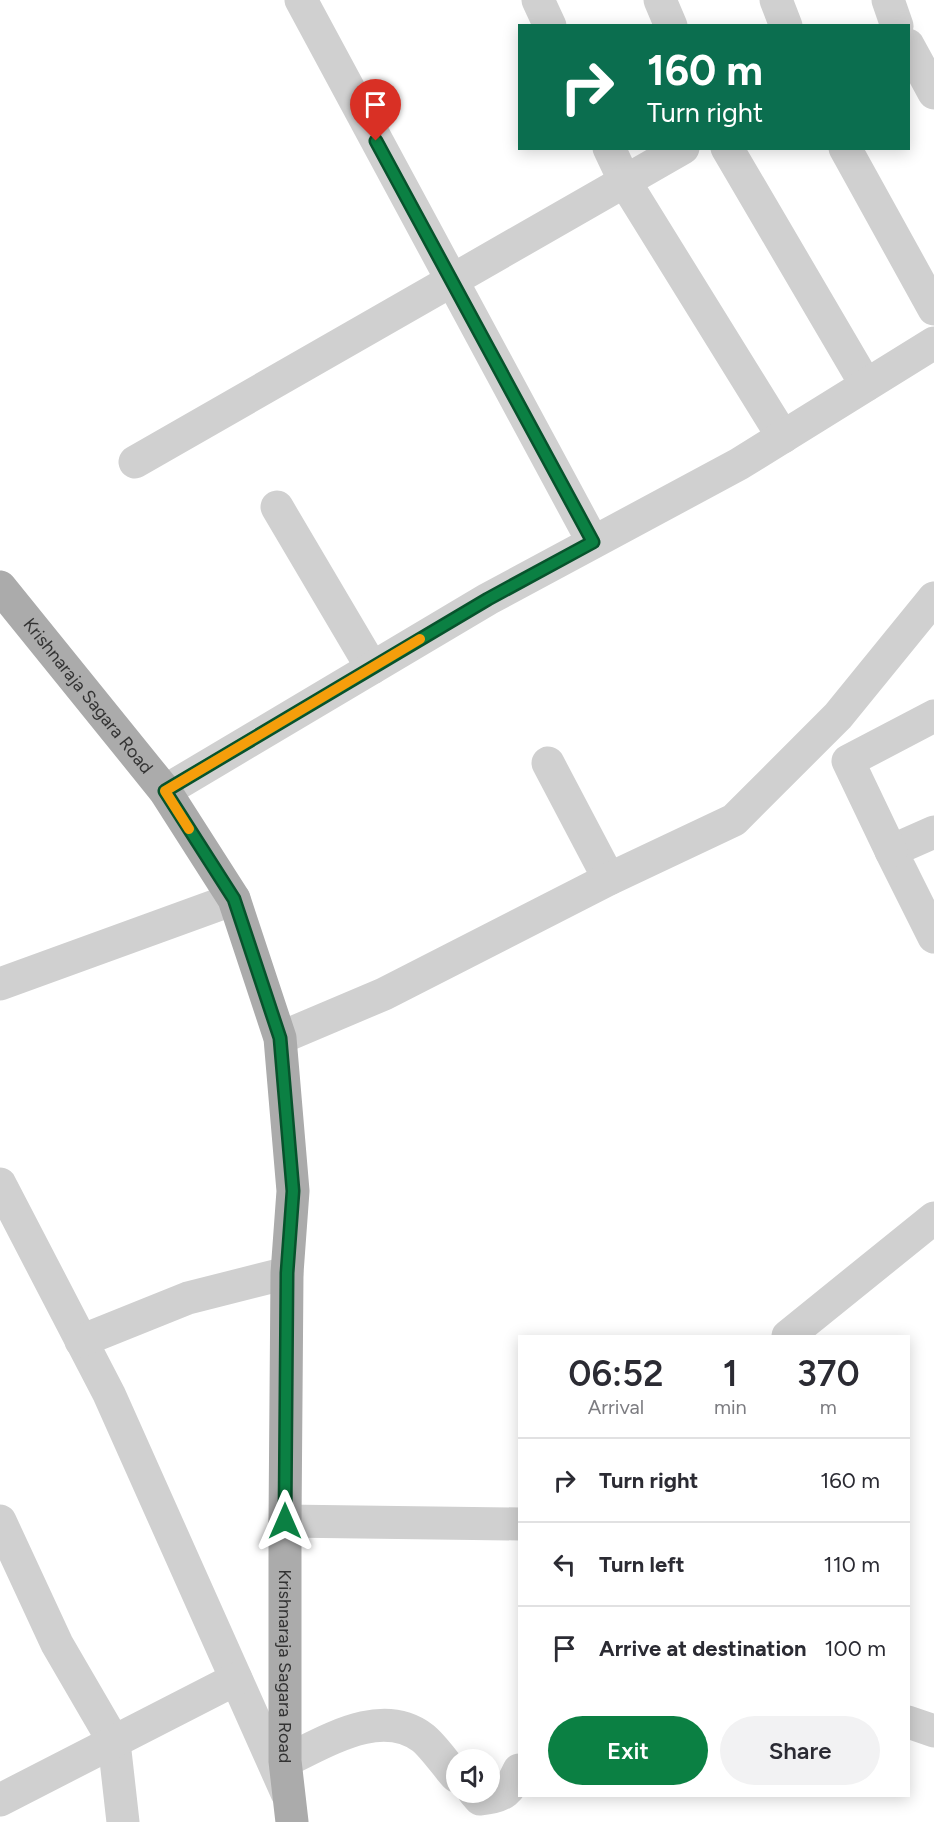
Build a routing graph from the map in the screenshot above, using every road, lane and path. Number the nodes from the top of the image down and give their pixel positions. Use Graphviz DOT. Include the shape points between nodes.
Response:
graph roads {
  1 [pos="301,0"];
  2 [pos="538,0"];
  3 [pos="660,0"];
  4 [pos="776,0"];
  5 [pos="888,0"];
  6 [pos="549,24"];
  7 [pos="670,24"];
  8 [pos="785,24"];
  9 [pos="896,24"];
  10 [pos="910,49"];
  11 [pos="934,93"];
  12 [pos="610,150"];
  13 [pos="680,150"];
  14 [pos="728,150"];
  15 [pos="846,150"];
  16 [pos="625,182"];
  17 [pos="452,281"];
  18 [pos="934,309"];
  19 [pos="934,343"];
  20 [pos="866,385"];
  21 [pos="783,437"];
  22 [pos="135,462"];
  23 [pos="277,507"];
  24 [pos="593,542"];
  25 [pos="0,587"];
  26 [pos="934,598"];
  27 [pos="372,668"];
  28 [pos="934,716"];
  29 [pos="548,763"];
  30 [pos="165,791"];
  31 [pos="934,832"];
  32 [pos="891,851"];
  33 [pos="609,879"];
  34 [pos="234,899"];
  35 [pos="934,937"];
  36 [pos="0,984"];
  37 [pos="280,1038"];
  38 [pos="0,1184"];
  39 [pos="934,1218"];
  40 [pos="287,1273"];
  41 [pos="789,1335"];
  42 [pos="81,1341"];
  43 [pos="0,1521"];
  44 [pos="285,1521"];
  45 [pos="518,1524"];
  46 [pos="236,1679"];
  47 [pos="910,1723"];
  48 [pos="934,1731"];
  49 [pos="114,1742"];
  50 [pos="285,1761"];
  51 [pos="446,1764"];
  52 [pos="518,1772"];
  53 [pos="500,1795"];
  54 [pos="0,1800"];
  55 [pos="291,1810"];
  56 [pos="123,1822"];
  1 -- 17 [label="street"];
  2 -- 6 [label="street"];
  3 -- 7 [label="street"];
  4 -- 8 [label="street"];
  5 -- 9 [label="street"];
  10 -- 11 [label="street"];
  12 -- 16 [label="street"];
  13 -- 16 [label="street"];
  14 -- 20 [label="street"];
  15 -- 18 [label="street"];
  16 -- 17 [label="street"];
  16 -- 21 [label="street"];
  17 -- 22 [label="street"];
  17 -- 24 [label="street"];
  19 -- 20 [label="street"];
  20 -- 21 [label="street"];
  21 -- 24 [label="street"];
  23 -- 27 [label="street"];
  24 -- 27 [label="street"];
  25 -- 30 [label="main road, Krishnaraja Sagara Road"];
  26 -- 33 [label="street" via="838,717 734,820"];
  27 -- 30 [label="street"];
  28 -- 32 [label="street" via="848,761"];
  29 -- 33 [label="street"];
  30 -- 34 [label="main road, Krishnaraja Sagara Road"];
  31 -- 32 [label="street"];
  32 -- 35 [label="street"];
  33 -- 37 [label="street" via="384,994"];
  34 -- 36 [label="street"];
  34 -- 37 [label="main road, Krishnaraja Sagara Road"];
  37 -- 40 [label="main road, Krishnaraja Sagara Road" via="293,1191"];
  38 -- 42 [label="street"];
  39 -- 41 [label="street"];
  40 -- 42 [label="street" via="188,1298"];
  40 -- 44 [label="main road, Krishnaraja Sagara Road"];
  42 -- 46 [label="street" via="109,1394"];
  43 -- 49 [label="street" via="57,1644"];
  44 -- 45 [label="street"];
  44 -- 50 [label="main road, Krishnaraja Sagara Road"];
  46 -- 49 [label="street"];
  46 -- 55 [label="street"];
  47 -- 48 [label="street"];
  49 -- 54 [label="street"];
  49 -- 56 [label="street"];
  50 -- 51 [label="street" via="352,1731 380,1724 406,1727 425,1739"];
  50 -- 55 [label="main road, Krishnaraja Sagara Road"];
  52 -- 53 [label="street" via="510,1789"];
}
